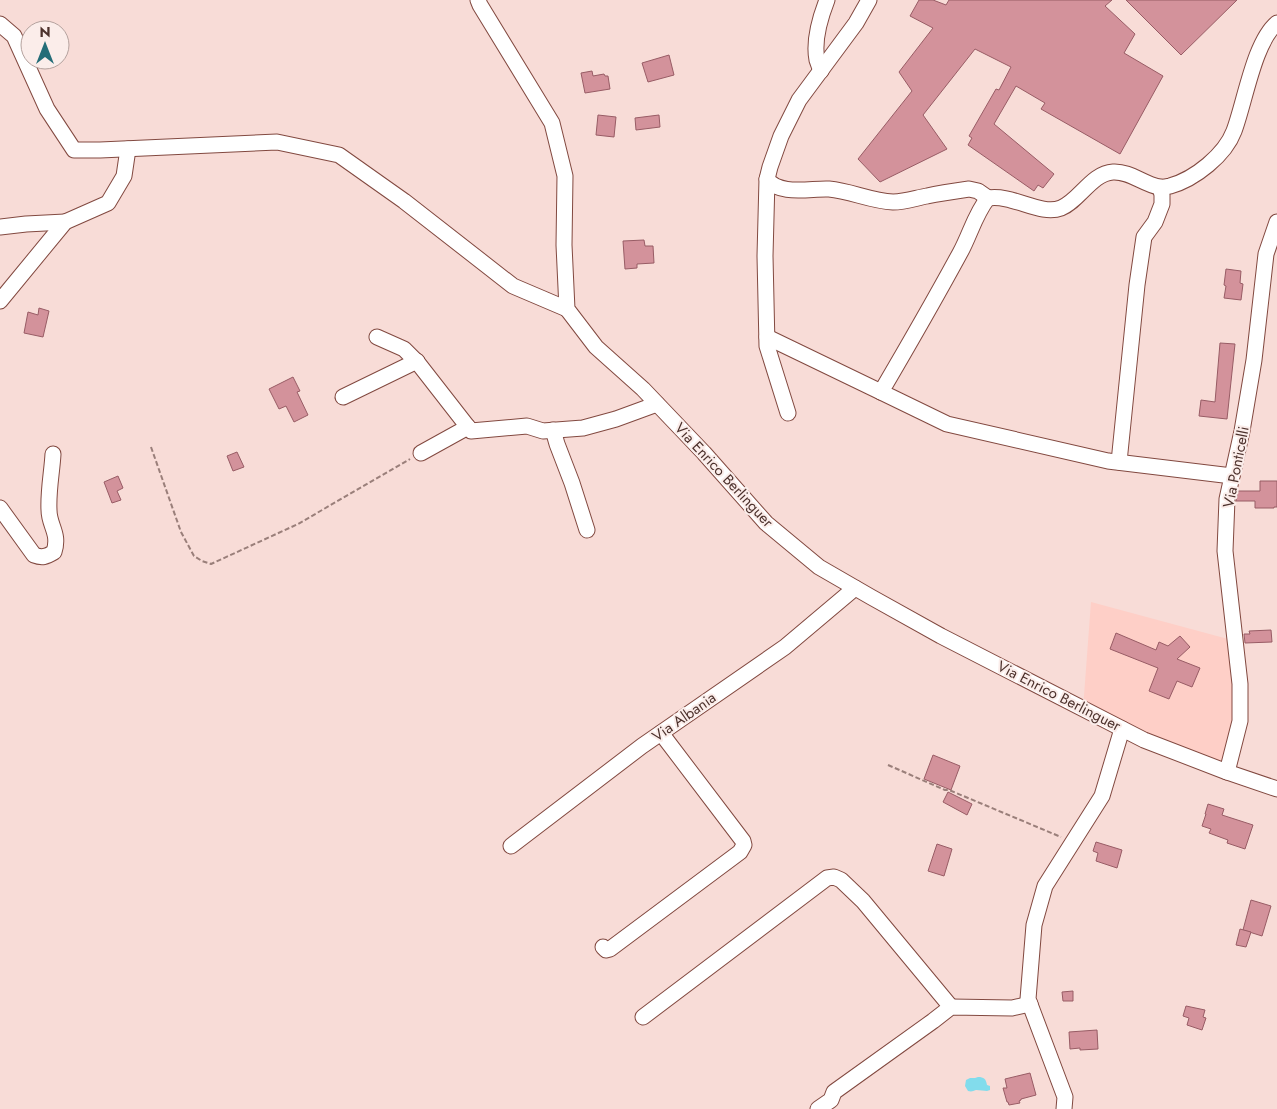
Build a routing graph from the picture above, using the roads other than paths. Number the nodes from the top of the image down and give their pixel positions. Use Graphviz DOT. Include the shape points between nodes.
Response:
graph roads {
  1 [pos="478,0"];
  2 [pos="827,0"];
  3 [pos="869,0"];
  4 [pos="1277,23"];
  5 [pos="0,24"];
  6 [pos="821,71"];
  7 [pos="128,149"];
  8 [pos="767,179"];
  9 [pos="1160,188"];
  10 [pos="988,198"];
  11 [pos="64,222"];
  12 [pos="1277,222"];
  13 [pos="0,227"];
  14 [pos="0,301"];
  15 [pos="567,310"];
  16 [pos="377,336"];
  17 [pos="767,337"];
  18 [pos="417,361"];
  19 [pos="881,392"];
  20 [pos="343,397"];
  21 [pos="657,404"];
  22 [pos="788,413"];
  23 [pos="468,427"];
  24 [pos="553,430"];
  25 [pos="421,453"];
  26 [pos="53,454"];
  27 [pos="1118,462"];
  28 [pos="1232,476"];
  29 [pos="0,508"];
  30 [pos="587,530"];
  31 [pos="856,588"];
  32 [pos="1122,729"];
  33 [pos="661,733"];
  34 [pos="1228,772"];
  35 [pos="1277,789"];
  36 [pos="511,846"];
  37 [pos="603,947"];
  38 [pos="1030,1004"];
  39 [pos="951,1007"];
  40 [pos="643,1017"];
  41 [pos="818,1109"];
  42 [pos="1064,1109"];
  1 -- 15 [label="street" via="552,122 565,176"];
  2 -- 6 [label="street" via="817,38 817,60"];
  3 -- 6 [label="street" via="856,24"];
  4 -- 9 [label="street" via="1270,29 1260,49 1233,134 1222,152 1203,170 1178,184"];
  5 -- 7 [label="street" via="14,36 46,108 74,150"];
  6 -- 8 [label="street" via="799,100 781,136"];
  7 -- 11 [label="street" via="124,176 108,203"];
  7 -- 15 [label="street" via="277,142 339,155 404,201 512,286"];
  8 -- 10 [label="street" via="779,188 827,189 894,202 969,189"];
  8 -- 17 [label="street"];
  9 -- 10 [label="street" via="1128,174 1113,172 1105,173 1060,209 1041,209 1011,199"];
  9 -- 27 [label="street" via="1162,204 1144,237"];
  10 -- 19 [label="street" via="930,309"];
  11 -- 13 [label="street"];
  11 -- 14 [label="street"];
  12 -- 28 [label="street, Via Ponticelli" via="1266,254 1254,360"];
  15 -- 21 [label="street, Via Enrico Berlinguer" via="596,347"];
  16 -- 18 [label="street" via="404,349"];
  17 -- 19 [label="street"];
  17 -- 22 [label="street"];
  18 -- 20 [label="street"];
  18 -- 23 [label="street"];
  19 -- 27 [label="street" via="947,424"];
  21 -- 24 [label="street" via="584,428"];
  21 -- 31 [label="street, Via Enrico Berlinguer" via="766,523 820,567"];
  23 -- 24 [label="street" via="471,431 527,426 543,431"];
  23 -- 25 [label="street"];
  24 -- 30 [label="street"];
  26 -- 29 [label="street" via="48,511 56,540 54,552 41,558 34,554"];
  27 -- 28 [label="street"];
  28 -- 34 [label="street, Via Ponticelli" via="1227,499 1225,551 1240,684 1240,721"];
  31 -- 32 [label="street, Via Enrico Berlinguer" via="941,636"];
  31 -- 33 [label="street, Via Albania" via="785,647"];
  32 -- 34 [label="street, Via Enrico Berlinguer"];
  32 -- 38 [label="street" via="1102,796 1045,886 1034,925"];
  33 -- 36 [label="street, Via Albania"];
  33 -- 37 [label="street" via="744,845 740,852 610,949"];
  34 -- 35 [label="street, Via Enrico Berlinguer"];
  38 -- 39 [label="street" via="1012,1008"];
  38 -- 42 [label="street" via="1065,1097"];
  39 -- 40 [label="street" via="863,901 834,876 827,878"];
  39 -- 41 [label="street" via="834,1092 831,1100"];
}
